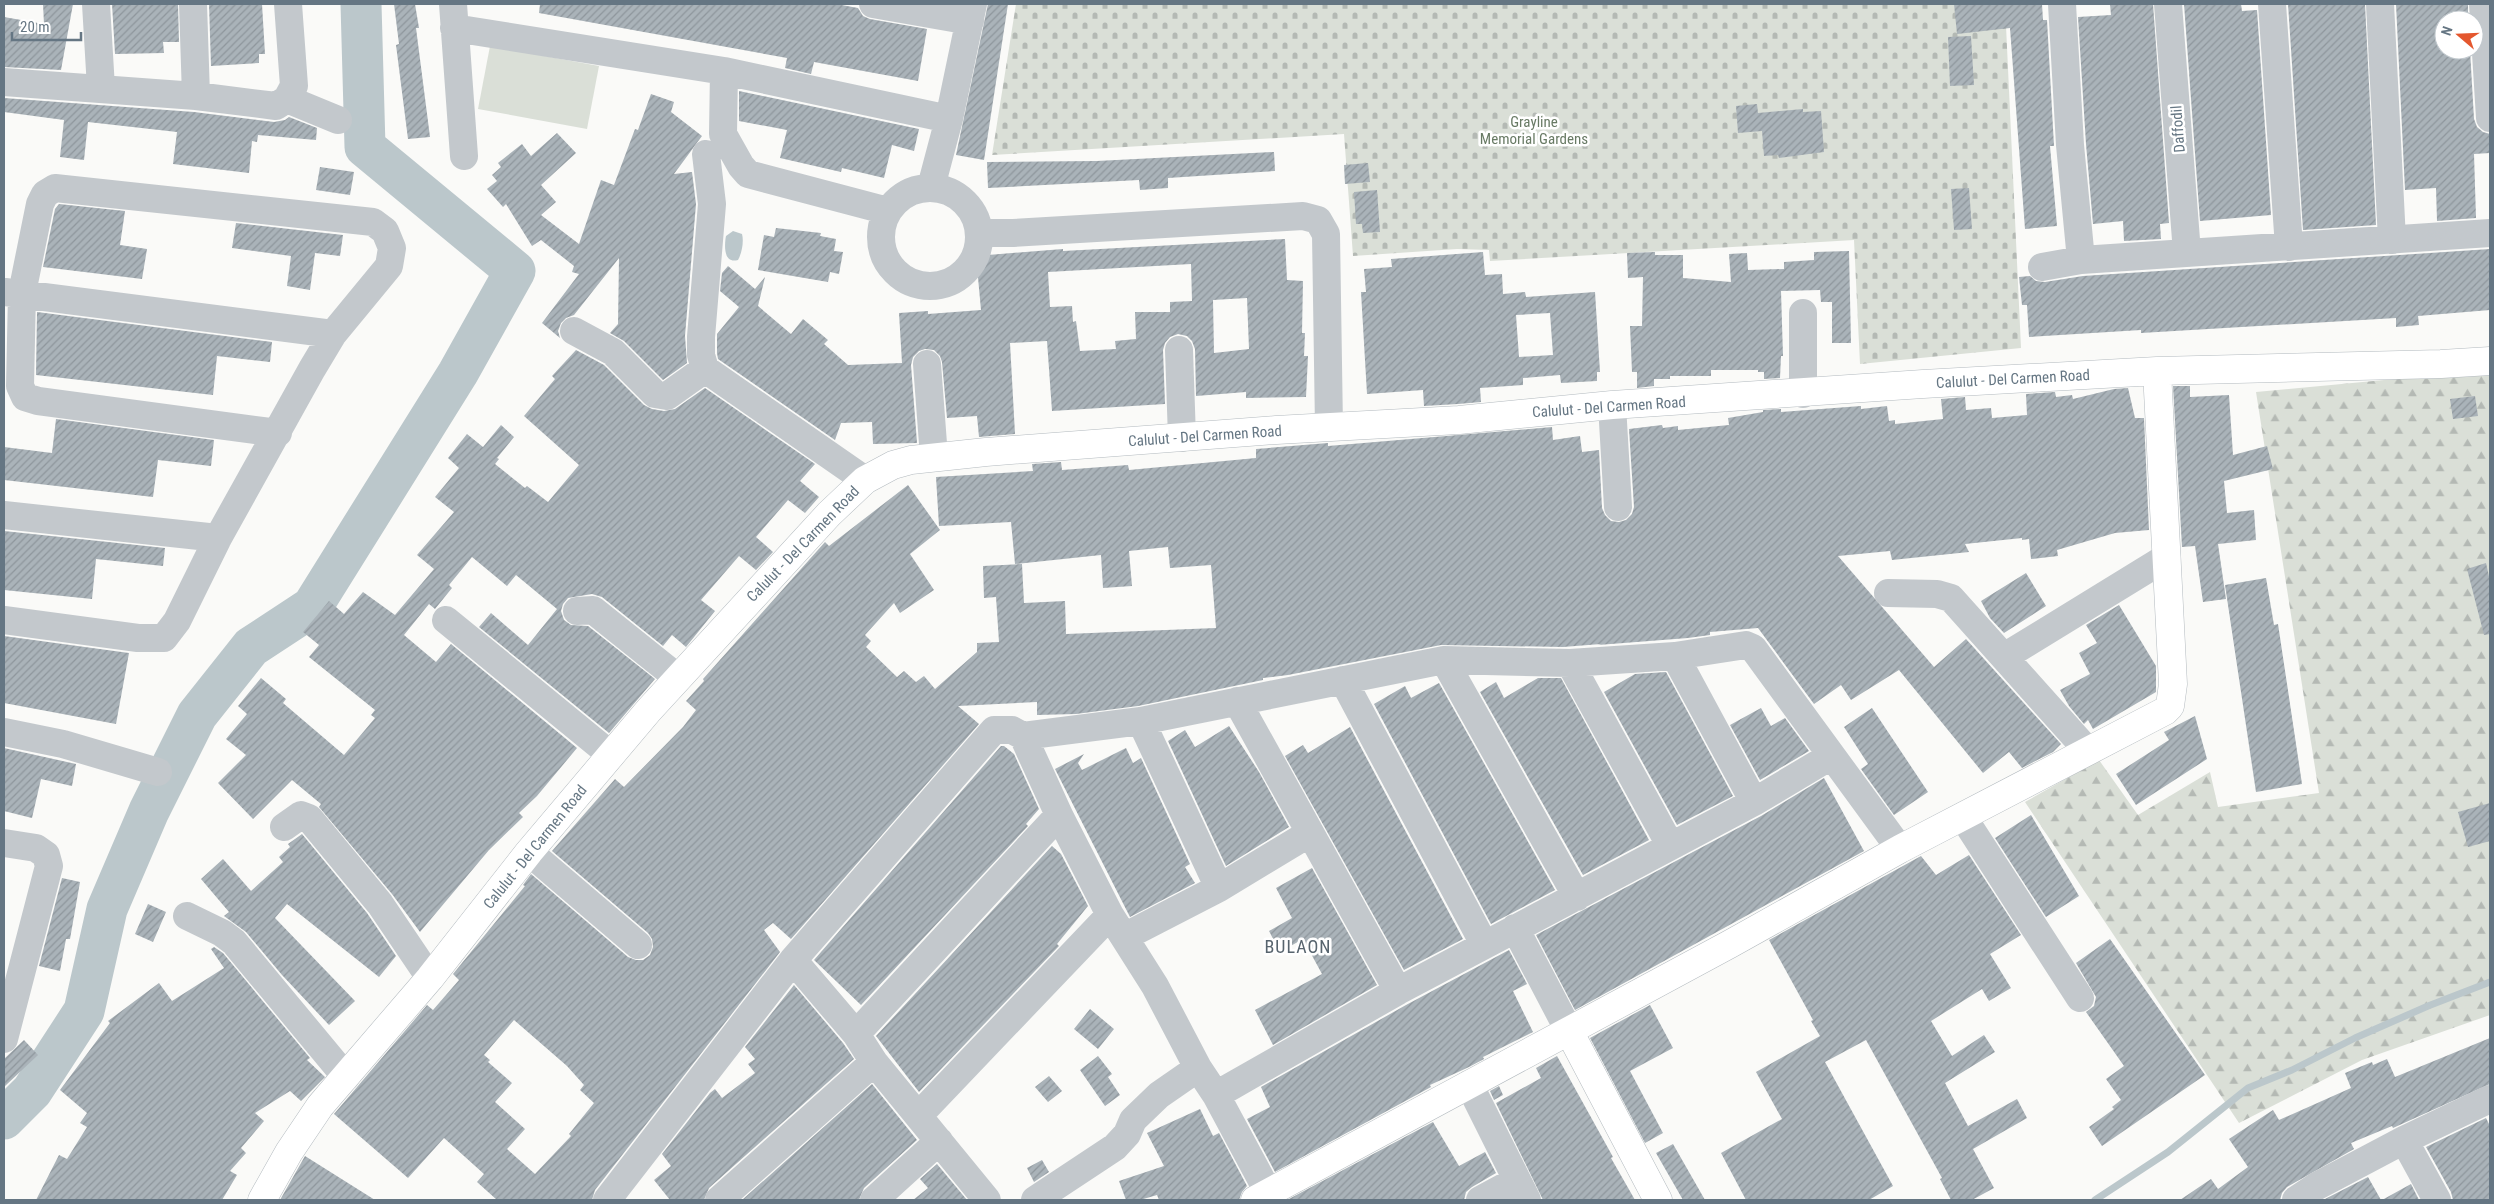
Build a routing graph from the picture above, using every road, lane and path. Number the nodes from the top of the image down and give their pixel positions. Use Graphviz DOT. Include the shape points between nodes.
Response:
graph roads {
  1 [pos="96,4"];
  2 [pos="193,4"];
  3 [pos="288,4"];
  4 [pos="873,4"];
  5 [pos="2062,4"];
  6 [pos="2168,4"];
  7 [pos="2272,4"];
  8 [pos="2380,4"];
  9 [pos="2483,4"];
  10 [pos="972,12"];
  11 [pos="454,16"];
  12 [pos="724,71"];
  13 [pos="4,82"];
  14 [pos="101,88"];
  15 [pos="196,96"];
  16 [pos="287,99"];
  17 [pos="2490,118"];
  18 [pos="949,119"];
  19 [pos="338,120"];
  20 [pos="706,154"];
  21 [pos="464,156"];
  22 [pos="931,187"];
  23 [pos="888,211"];
  24 [pos="979,233"];
  25 [pos="2490,233"];
  26 [pos="2392,240"];
  27 [pos="2289,247"];
  28 [pos="2187,253"];
  29 [pos="2081,260"];
  30 [pos="2042,267"];
  31 [pos="13,292"];
  32 [pos="1803,313"];
  33 [pos="574,331"];
  34 [pos="333,334"];
  35 [pos="1178,350"];
  36 [pos="2490,361"];
  37 [pos="927,364"];
  38 [pos="705,369"];
  39 [pos="2157,371"];
  40 [pos="1803,394"];
  41 [pos="1612,405"];
  42 [pos="1329,427"];
  43 [pos="278,433"];
  44 [pos="1182,438"];
  45 [pos="934,457"];
  46 [pos="865,480"];
  47 [pos="1618,507"];
  48 [pos="4,515"];
  49 [pos="218,538"];
  50 [pos="2167,558"];
  51 [pos="1888,593"];
  52 [pos="576,611"];
  53 [pos="4,620"];
  54 [pos="446,620"];
  55 [pos="1675,656"];
  56 [pos="2004,656"];
  57 [pos="1444,660"];
  58 [pos="1570,663"];
  59 [pos="678,678"];
  60 [pos="1343,680"];
  61 [pos="1237,701"];
  62 [pos="1141,721"];
  63 [pos="4,732"];
  64 [pos="1023,736"];
  65 [pos="2088,751"];
  66 [pos="611,755"];
  67 [pos="1831,756"];
  68 [pos="158,772"];
  69 [pos="1754,802"];
  70 [pos="1059,815"];
  71 [pos="1963,817"];
  72 [pos="284,827"];
  73 [pos="1310,833"];
  74 [pos="4,843"];
  75 [pos="1670,845"];
  76 [pos="1900,849"];
  77 [pos="529,852"];
  78 [pos="1219,888"];
  79 [pos="1577,897"];
  80 [pos="187,916"];
  81 [pos="1117,926"];
  82 [pos="1515,928"];
  83 [pos="1484,944"];
  84 [pos="638,945"];
  85 [pos="793,960"];
  86 [pos="430,978"];
  87 [pos="1398,991"];
  88 [pos="2080,998"];
  89 [pos="1569,1031"];
  90 [pos="856,1034"];
  91 [pos="4,1040"];
  92 [pos="874,1062"];
  93 [pos="1198,1068"];
  94 [pos="346,1077"];
  95 [pos="1469,1084"];
  96 [pos="1216,1095"];
  97 [pos="2489,1102"];
  98 [pos="919,1115"];
  99 [pos="939,1140"];
  100 [pos="2404,1140"];
  101 [pos="1522,1190"];
  102 [pos="1262,1196"];
  103 [pos="2312,1196"];
  104 [pos="262,1200"];
  105 [pos="607,1200"];
  106 [pos="719,1200"];
  107 [pos="874,1200"];
  108 [pos="987,1200"];
  109 [pos="1035,1200"];
  110 [pos="1480,1200"];
  111 [pos="1658,1200"];
  112 [pos="2437,1200"];
  1 -- 14 [label="street"];
  2 -- 15 [label="street"];
  3 -- 16 [label="street" via="294,86"];
  4 -- 10 [label="street"];
  5 -- 29 [label="street"];
  6 -- 28 [label="street, Daffodil"];
  7 -- 27 [label="street"];
  8 -- 26 [label="street"];
  9 -- 17 [label="street"];
  10 -- 18 [label="street"];
  11 -- 12 [label="street"];
  11 -- 21 [label="street"];
  12 -- 18 [label="street"];
  12 -- 23 [label="street" via="724,134 748,174"];
  13 -- 14 [label="street"];
  14 -- 15 [label="street"];
  15 -- 16 [label="street" via="276,106"];
  16 -- 19 [label="street"];
  18 -- 22 [label="street"];
  20 -- 38 [label="street" via="712,204 701,337"];
  22 -- 23 [label="street" via="914,190 900,198"];
  22 -- 24 [label="street" via="954,193 972,210"];
  23 -- 24 [label="street" via="881,240 884,254 903,278 916,284 931,286 950,281 966,270 977,253"];
  24 -- 42 [label="street" via="1303,216 1318,220 1326,234"];
  25 -- 26 [label="street"];
  26 -- 27 [label="street"];
  27 -- 28 [label="street"];
  28 -- 29 [label="street"];
  29 -- 30 [label="street"];
  31 -- 34 [label="street"];
  31 -- 34 [label="street" via="40,204 45,194 55,188 373,222 385,231 392,248 389,266"];
  31 -- 43 [label="street" via="20,386 25,397"];
  32 -- 40 [label="street"];
  33 -- 38 [label="street" via="612,352 655,394 666,396"];
  34 -- 43 [label="street"];
  35 -- 44 [label="street"];
  36 -- 39 [label="main road, Calulut - Del Carmen Road"];
  37 -- 45 [label="street"];
  38 -- 46 [label="street"];
  39 -- 40 [label="main road, Calulut - Del Carmen Road"];
  39 -- 50 [label="main road"];
  40 -- 41 [label="main road, Calulut - Del Carmen Road"];
  41 -- 42 [label="main road, Calulut - Del Carmen Road" via="1459,420"];
  41 -- 47 [label="street"];
  42 -- 44 [label="main road, Calulut - Del Carmen Road"];
  43 -- 49 [label="street"];
  44 -- 45 [label="main road, Calulut - Del Carmen Road"];
  45 -- 46 [label="main road, Calulut - Del Carmen Road" via="893,466"];
  46 -- 59 [label="main road, Calulut - Del Carmen Road" via="829,514"];
  48 -- 49 [label="street"];
  49 -- 53 [label="street" via="177,621 164,638 138,638"];
  50 -- 56 [label="street"];
  50 -- 65 [label="main road" via="2173,684 2170,706"];
  51 -- 56 [label="street" via="1937,594 1951,598"];
  52 -- 59 [label="street" via="593,610"];
  54 -- 66 [label="street"];
  55 -- 58 [label="street"];
  55 -- 67 [label="street" via="1746,645 1754,648"];
  55 -- 69 [label="street"];
  56 -- 65 [label="street"];
  57 -- 58 [label="street"];
  57 -- 60 [label="street"];
  57 -- 79 [label="street"];
  58 -- 75 [label="street"];
  59 -- 66 [label="main road, Calulut - Del Carmen Road"];
  60 -- 61 [label="street"];
  60 -- 83 [label="street"];
  61 -- 62 [label="street"];
  61 -- 73 [label="street"];
  62 -- 64 [label="street"];
  62 -- 78 [label="street"];
  63 -- 68 [label="street" via="63,744"];
  64 -- 70 [label="street"];
  64 -- 85 [label="street" via="1012,730 994,730"];
  65 -- 71 [label="main road"];
  66 -- 77 [label="main road, Calulut - Del Carmen Road"];
  67 -- 69 [label="street"];
  67 -- 76 [label="street"];
  69 -- 75 [label="street"];
  70 -- 81 [label="street"];
  70 -- 90 [label="street"];
  71 -- 76 [label="main road"];
  71 -- 88 [label="street"];
  72 -- 86 [label="street" via="301,815 309,818 380,904"];
  73 -- 78 [label="street"];
  73 -- 87 [label="street"];
  74 -- 91 [label="street" via="36,848 46,855 49,866"];
  75 -- 79 [label="street"];
  76 -- 89 [label="main road"];
  77 -- 84 [label="street"];
  77 -- 86 [label="main road, Calulut - Del Carmen Road"];
  78 -- 81 [label="street"];
  79 -- 82 [label="street"];
  80 -- 94 [label="street" via="234,942"];
  81 -- 93 [label="street" via="1155,986"];
  81 -- 98 [label="street"];
  82 -- 83 [label="street"];
  82 -- 89 [label="street"];
  83 -- 87 [label="street"];
  85 -- 90 [label="street"];
  85 -- 105 [label="street"];
  86 -- 94 [label="main road, Calulut - Del Carmen Road"];
  87 -- 96 [label="street"];
  89 -- 95 [label="main road"];
  89 -- 111 [label="main road"];
  90 -- 92 [label="street"];
  92 -- 98 [label="street"];
  92 -- 106 [label="street"];
  93 -- 96 [label="street"];
  93 -- 109 [label="street" via="1159,1095 1133,1120 1127,1134 1115,1147"];
  94 -- 104 [label="main road, Calulut - Del Carmen Road" via="320,1106"];
  95 -- 101 [label="street"];
  95 -- 102 [label="main road"];
  96 -- 102 [label="street"];
  97 -- 100 [label="street"];
  98 -- 99 [label="street"];
  99 -- 107 [label="street"];
  99 -- 108 [label="street"];
  100 -- 103 [label="street"];
  100 -- 112 [label="street"];
  101 -- 110 [label="street"];
}
